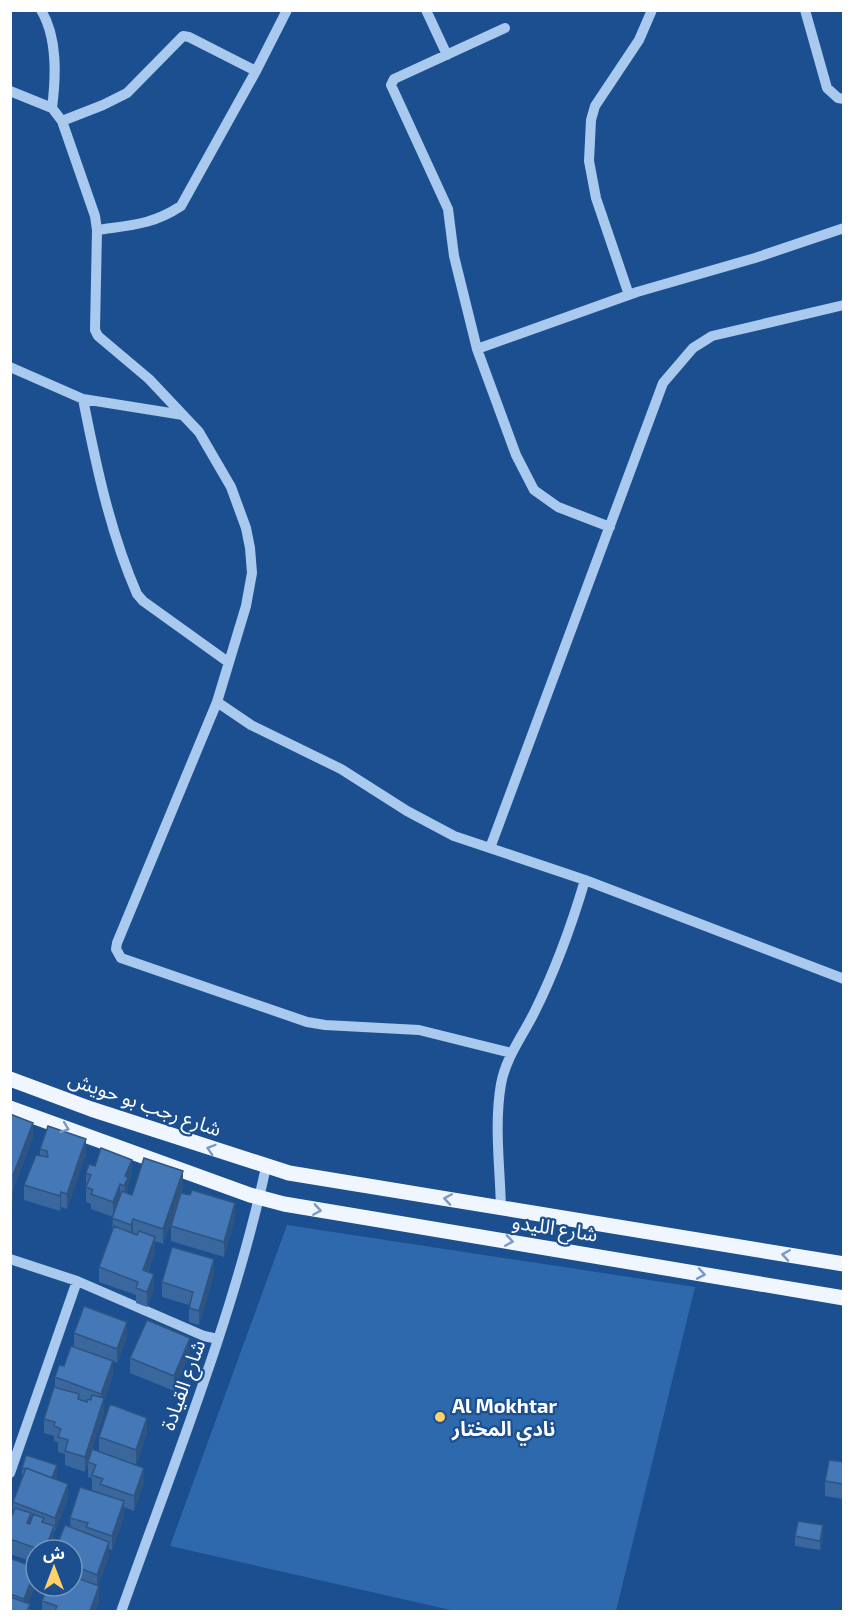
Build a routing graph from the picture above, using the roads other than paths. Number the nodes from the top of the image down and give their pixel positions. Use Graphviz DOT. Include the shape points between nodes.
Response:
graph roads {
  1 [pos="41,10"];
  2 [pos="287,10"];
  3 [pos="426,10"];
  4 [pos="652,10"];
  5 [pos="805,10"];
  6 [pos="505,28"];
  7 [pos="447,55"];
  8 [pos="256,71"];
  9 [pos="10,91"];
  10 [pos="843,99"];
  11 [pos="52,108"];
  12 [pos="62,121"];
  13 [pos="843,228"];
  14 [pos="97,230"];
  15 [pos="629,295"];
  16 [pos="843,305"];
  17 [pos="477,349"];
  18 [pos="10,367"];
  19 [pos="83,399"];
  20 [pos="184,415"];
  21 [pos="610,527"];
  22 [pos="228,662"];
  23 [pos="218,702"];
  24 [pos="490,848"];
  25 [pos="585,880"];
  26 [pos="843,979"];
  27 [pos="511,1053"];
  28 [pos="10,1079"];
  29 [pos="10,1108"];
  30 [pos="266,1167"];
  31 [pos="260,1197"];
  32 [pos="501,1208"];
  33 [pos="10,1259"];
  34 [pos="843,1264"];
  35 [pos="76,1281"];
  36 [pos="843,1298"];
  37 [pos="218,1339"];
  38 [pos="10,1473"];
  39 [pos="121,1611"];
  1 -- 11 [label="street" via="48,22 57,76"];
  2 -- 8 [label="street"];
  3 -- 7 [label="street"];
  4 -- 15 [label="street" via="639,40 595,106 591,120 589,162 596,198"];
  5 -- 10 [label="street" via="827,88"];
  6 -- 7 [label="street"];
  7 -- 17 [label="street" via="394,79 391,85 448,208 454,256"];
  8 -- 12 [label="street" via="183,36 127,93"];
  8 -- 14 [label="street" via="181,206 144,223"];
  9 -- 11 [label="street"];
  11 -- 12 [label="street"];
  12 -- 14 [label="street"];
  13 -- 15 [label="street"];
  14 -- 20 [label="street" via="94,320 98,336"];
  15 -- 17 [label="street"];
  16 -- 21 [label="street" via="712,336 693,348 663,383"];
  17 -- 21 [label="street" via="516,455 534,490 558,507"];
  18 -- 19 [label="street"];
  19 -- 20 [label="street"];
  19 -- 22 [label="street" via="96,468 137,594"];
  20 -- 22 [label="street" via="199,432 231,488 250,548 252,573 246,606"];
  21 -- 24 [label="street"];
  22 -- 23 [label="street"];
  23 -- 24 [label="street" via="252,725 341,768 454,837"];
  23 -- 27 [label="street" via="117,943 121,958 307,1022 412,1029"];
  24 -- 25 [label="street"];
  25 -- 26 [label="street"];
  25 -- 27 [label="street" via="534,1013"];
  27 -- 32 [label="street" via="501,1081 497,1113"];
  30 -- 28 [label="main road, شارع رجب بو حويش, one-way"];
  29 -- 31 [label="main road, one-way"];
  30 -- 31 [label="street, شارع القيادة"];
  32 -- 30 [label="main road, شارع الليدو, one-way"];
  31 -- 36 [label="main road, شارع الليدو, one-way"];
  31 -- 37 [label="street, شارع القيادة"];
  34 -- 32 [label="main road, شارع الليدو, one-way"];
  33 -- 35 [label="street"];
  35 -- 37 [label="street"];
  35 -- 38 [label="street"];
  37 -- 39 [label="street, شارع القيادة"];
}
